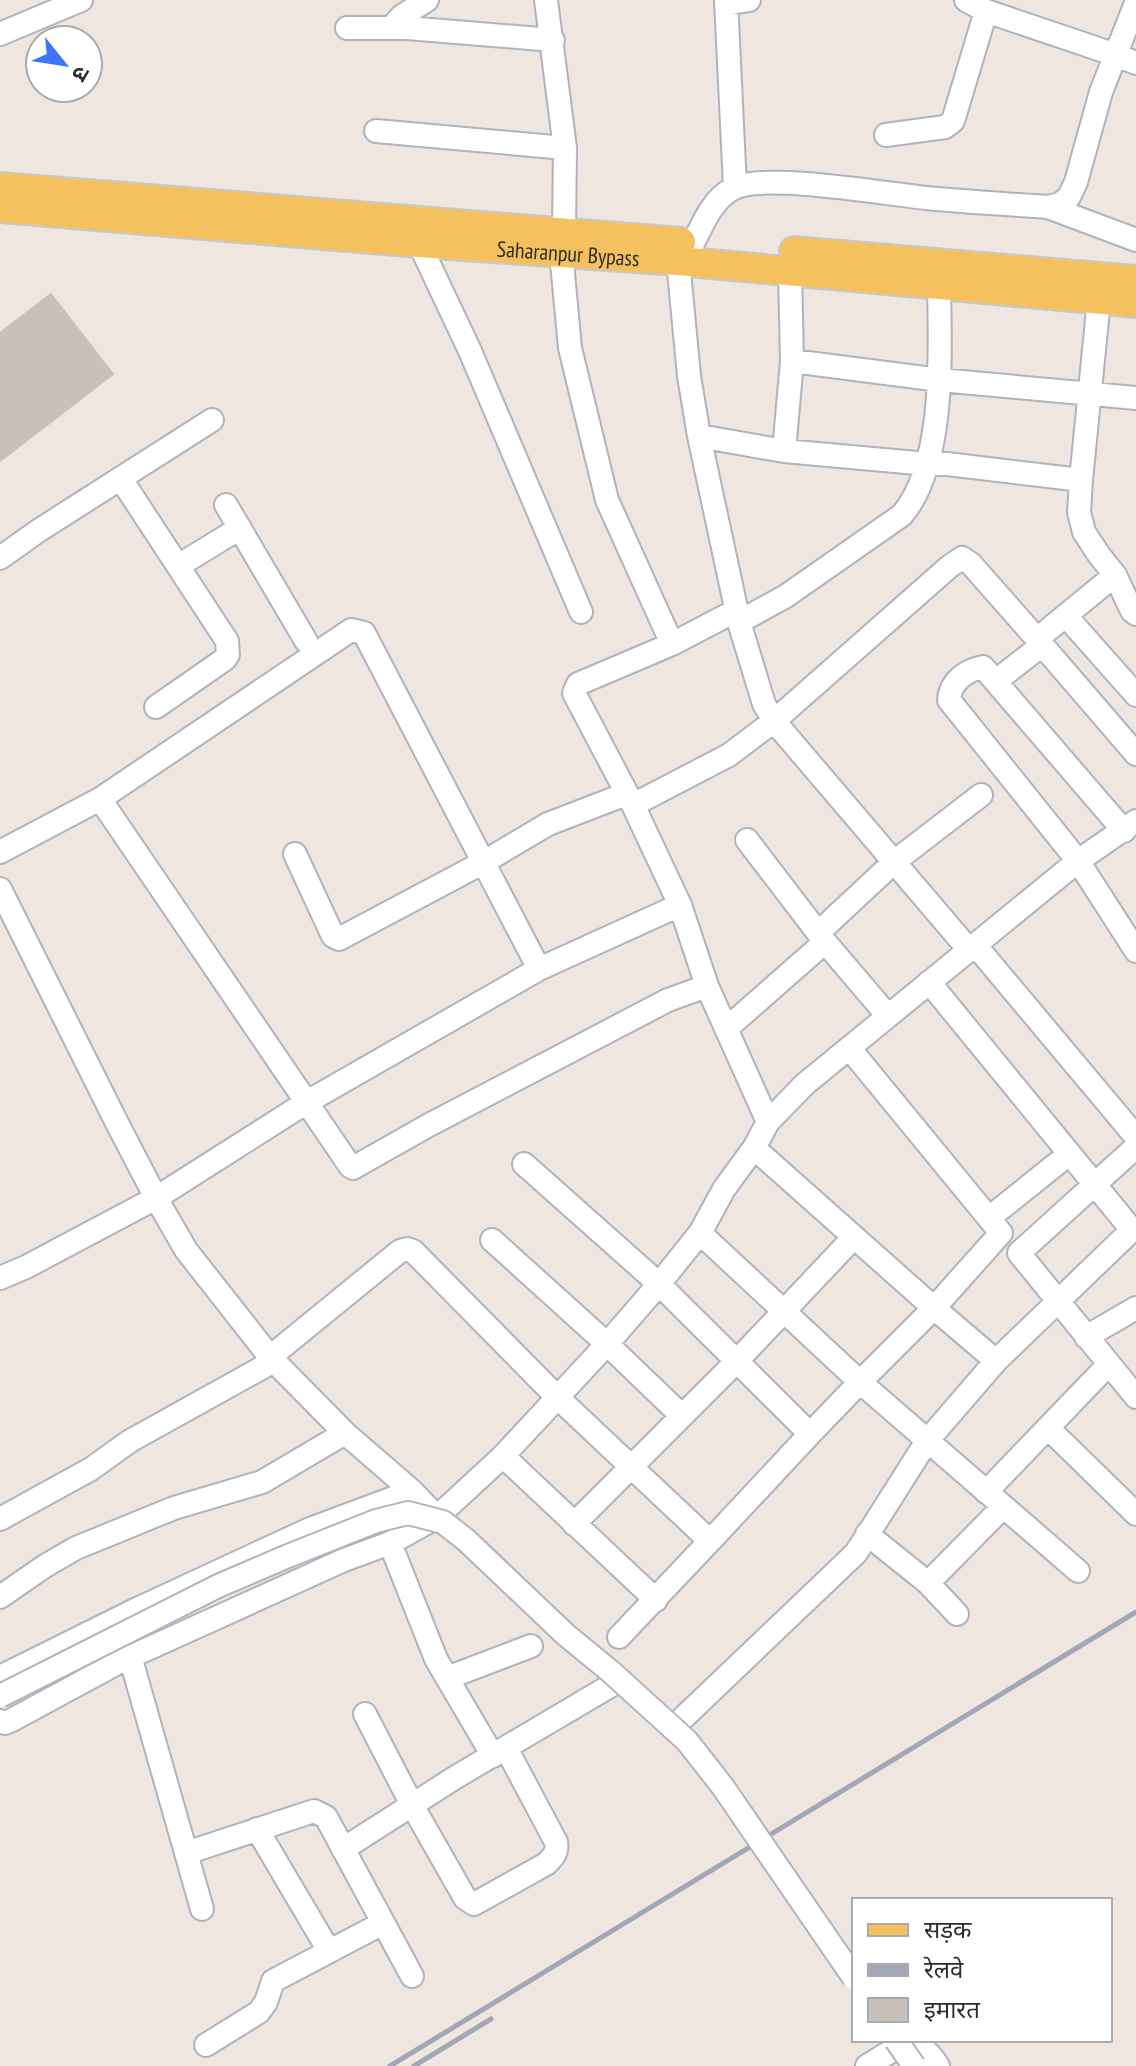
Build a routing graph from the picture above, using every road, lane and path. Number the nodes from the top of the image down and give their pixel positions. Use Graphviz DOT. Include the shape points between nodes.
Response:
graph roads {
  1 [pos="81,0"];
  2 [pos="427,0"];
  3 [pos="546,0"];
  4 [pos="749,0"];
  5 [pos="966,0"];
  6 [pos="726,2"];
  7 [pos="1136,3"];
  8 [pos="986,11"];
  9 [pos="347,28"];
  10 [pos="391,28"];
  11 [pos="0,34"];
  12 [pos="553,40"];
  13 [pos="1126,59"];
  14 [pos="376,131"];
  15 [pos="886,135"];
  16 [pos="565,148"];
  17 [pos="0,187"];
  18 [pos="735,187"];
  19 [pos="1048,207"];
  20 [pos="0,208"];
  21 [pos="1136,240"];
  22 [pos="562,242"];
  23 [pos="419,243"];
  24 [pos="686,252"];
  25 [pos="790,270"];
  26 [pos="1136,280"];
  27 [pos="939,285"];
  28 [pos="1099,300"];
  29 [pos="1136,303"];
  30 [pos="792,361"];
  31 [pos="940,380"];
  32 [pos="1090,393"];
  33 [pos="1136,398"];
  34 [pos="212,420"];
  35 [pos="699,436"];
  36 [pos="784,451"];
  37 [pos="928,464"];
  38 [pos="121,479"];
  39 [pos="1081,480"];
  40 [pos="226,505"];
  41 [pos="240,528"];
  42 [pos="0,558"];
  43 [pos="178,566"];
  44 [pos="1115,575"];
  45 [pos="1135,610"];
  46 [pos="581,612"];
  47 [pos="738,616"];
  48 [pos="1066,616"];
  49 [pos="306,641"];
  50 [pos="1039,642"];
  51 [pos="672,644"];
  52 [pos="996,681"];
  53 [pos="1136,695"];
  54 [pos="156,707"];
  55 [pos="774,721"];
  56 [pos="1136,754"];
  57 [pos="981,795"];
  58 [pos="100,799"];
  59 [pos="630,799"];
  60 [pos="1130,826"];
  61 [pos="747,840"];
  62 [pos="0,852"];
  63 [pos="295,854"];
  64 [pos="1078,861"];
  65 [pos="484,862"];
  66 [pos="894,862"];
  67 [pos="0,889"];
  68 [pos="680,905"];
  69 [pos="821,937"];
  70 [pos="973,949"];
  71 [pos="1136,951"];
  72 [pos="539,969"];
  73 [pos="929,982"];
  74 [pos="707,986"];
  75 [pos="888,1016"];
  76 [pos="726,1029"];
  77 [pos="850,1049"];
  78 [pos="307,1102"];
  79 [pos="768,1122"];
  80 [pos="1136,1137"];
  81 [pos="1136,1147"];
  82 [pos="754,1148"];
  83 [pos="1069,1154"];
  84 [pos="524,1164"];
  85 [pos="1094,1184"];
  86 [pos="156,1198"];
  87 [pos="995,1226"];
  88 [pos="1135,1230"];
  89 [pos="700,1233"];
  90 [pos="854,1237"];
  91 [pos="492,1240"];
  92 [pos="1019,1253"];
  93 [pos="0,1278"];
  94 [pos="659,1284"];
  95 [pos="1059,1301"];
  96 [pos="934,1308"];
  97 [pos="1136,1308"];
  98 [pos="784,1310"];
  99 [pos="1086,1337"];
  100 [pos="607,1344"];
  101 [pos="272,1359"];
  102 [pos="996,1361"];
  103 [pos="736,1362"];
  104 [pos="1108,1365"];
  105 [pos="860,1382"];
  106 [pos="556,1396"];
  107 [pos="1136,1397"];
  108 [pos="682,1416"];
  109 [pos="1048,1428"];
  110 [pos="345,1433"];
  111 [pos="810,1434"];
  112 [pos="927,1441"];
  113 [pos="503,1456"];
  114 [pos="631,1467"];
  115 [pos="412,1491"];
  116 [pos="995,1499"];
  117 [pos="1136,1514"];
  118 [pos="437,1517"];
  119 [pos="0,1519"];
  120 [pos="574,1524"];
  121 [pos="867,1534"];
  122 [pos="710,1541"];
  123 [pos="390,1543"];
  124 [pos="1078,1571"];
  125 [pos="928,1583"];
  126 [pos="0,1597"];
  127 [pos="656,1600"];
  128 [pos="957,1614"];
  129 [pos="619,1637"];
  130 [pos="531,1646"];
  131 [pos="130,1656"];
  132 [pos="0,1677"];
  133 [pos="447,1678"];
  134 [pos="610,1686"];
  135 [pos="0,1696"];
  136 [pos="365,1714"];
  137 [pos="683,1718"];
  138 [pos="0,1721"];
  139 [pos="499,1752"];
  140 [pos="412,1805"];
  141 [pos="257,1829"];
  142 [pos="343,1849"];
  143 [pos="186,1853"];
  144 [pos="202,1909"];
  145 [pos="383,1923"];
  146 [pos="329,1951"];
  147 [pos="852,1975"];
  148 [pos="412,1976"];
  149 [pos="897,2042"];
  150 [pos="206,2045"];
  151 [pos="867,2066"];
  152 [pos="914,2066"];
  153 [pos="938,2066"];
  1 -- 11 [label="street"];
  2 -- 10 [label="street"];
  3 -- 12 [label="street"];
  4 -- 6 [label="street"];
  5 -- 8 [label="street"];
  6 -- 18 [label="street"];
  7 -- 13 [label="street"];
  8 -- 13 [label="street"];
  8 -- 15 [label="street" via="953,121 945,127"];
  9 -- 10 [label="street"];
  10 -- 12 [label="street"];
  12 -- 16 [label="street"];
  13 -- 19 [label="street" via="1101,92 1069,197"];
  14 -- 16 [label="street"];
  16 -- 22 [label="street"];
  17 -- 22 [label="main road"];
  18 -- 19 [label="street" via="816,185"];
  18 -- 24 [label="street" via="712,208"];
  19 -- 21 [label="street"];
  20 -- 23 [label="main road, Saharanpur Bypass"];
  22 -- 23 [label="main road, Saharanpur Bypass"];
  22 -- 24 [label="main road, Saharanpur Bypass"];
  22 -- 51 [label="street" via="570,348 607,500"];
  23 -- 46 [label="street"];
  24 -- 25 [label="main road, Saharanpur Bypass"];
  24 -- 26 [label="main road"];
  24 -- 35 [label="street" via="689,376"];
  25 -- 27 [label="main road, Saharanpur Bypass"];
  25 -- 30 [label="street"];
  27 -- 28 [label="main road, Saharanpur Bypass"];
  27 -- 31 [label="street"];
  28 -- 29 [label="main road, Saharanpur Bypass"];
  28 -- 32 [label="street"];
  30 -- 31 [label="street"];
  30 -- 36 [label="street"];
  31 -- 32 [label="street"];
  31 -- 37 [label="street"];
  32 -- 33 [label="street"];
  32 -- 39 [label="street"];
  34 -- 38 [label="street"];
  35 -- 36 [label="street"];
  35 -- 47 [label="street"];
  36 -- 37 [label="street"];
  37 -- 39 [label="street"];
  37 -- 47 [label="street" via="902,515 786,596"];
  38 -- 42 [label="street"];
  38 -- 43 [label="street"];
  39 -- 44 [label="street" via="1084,532"];
  40 -- 41 [label="street"];
  41 -- 43 [label="street"];
  41 -- 49 [label="street"];
  43 -- 54 [label="street" via="227,641 228,655"];
  44 -- 45 [label="street"];
  44 -- 48 [label="street"];
  47 -- 51 [label="street"];
  47 -- 55 [label="street"];
  48 -- 50 [label="street"];
  48 -- 53 [label="street"];
  50 -- 52 [label="street"];
  50 -- 55 [label="street" via="962,558"];
  50 -- 56 [label="street"];
  51 -- 59 [label="street" via="575,688"];
  52 -- 60 [label="street"];
  52 -- 64 [label="street" via="979,667 956,682 949,700"];
  55 -- 59 [label="street" via="729,755"];
  55 -- 66 [label="street"];
  57 -- 66 [label="street"];
  58 -- 62 [label="street"];
  58 -- 65 [label="street" via="358,630"];
  58 -- 78 [label="street"];
  59 -- 65 [label="street" via="548,824"];
  59 -- 68 [label="street"];
  60 -- 64 [label="street"];
  61 -- 69 [label="street"];
  63 -- 65 [label="street" via="339,939"];
  64 -- 70 [label="street"];
  64 -- 71 [label="street"];
  65 -- 72 [label="street"];
  66 -- 69 [label="street"];
  66 -- 70 [label="street"];
  67 -- 86 [label="street"];
  68 -- 72 [label="street"];
  68 -- 74 [label="street"];
  69 -- 75 [label="street"];
  69 -- 76 [label="street"];
  70 -- 73 [label="street"];
  70 -- 80 [label="street"];
  72 -- 78 [label="street"];
  73 -- 75 [label="street"];
  73 -- 83 [label="street"];
  74 -- 76 [label="street"];
  74 -- 78 [label="street" via="668,1000 356,1167 350,1166"];
  75 -- 77 [label="street"];
  76 -- 79 [label="street"];
  77 -- 79 [label="street"];
  77 -- 87 [label="street"];
  78 -- 86 [label="street"];
  79 -- 82 [label="street"];
  81 -- 85 [label="street"];
  82 -- 89 [label="street"];
  82 -- 90 [label="street"];
  83 -- 85 [label="street"];
  83 -- 87 [label="street"];
  84 -- 94 [label="street"];
  85 -- 88 [label="street"];
  85 -- 92 [label="street"];
  86 -- 93 [label="street"];
  86 -- 101 [label="street" via="186,1250"];
  87 -- 92 [label="street"];
  87 -- 96 [label="street"];
  88 -- 95 [label="street"];
  89 -- 94 [label="street"];
  89 -- 98 [label="street"];
  90 -- 96 [label="street"];
  90 -- 98 [label="street"];
  91 -- 100 [label="street"];
  92 -- 95 [label="street"];
  94 -- 100 [label="street"];
  94 -- 103 [label="street"];
  95 -- 99 [label="street"];
  95 -- 102 [label="street"];
  96 -- 102 [label="street"];
  96 -- 105 [label="street"];
  97 -- 99 [label="street"];
  98 -- 103 [label="street"];
  98 -- 105 [label="street"];
  99 -- 104 [label="street"];
  100 -- 106 [label="street"];
  100 -- 108 [label="street"];
  101 -- 106 [label="street" via="407,1249"];
  101 -- 110 [label="street"];
  101 -- 119 [label="street"];
  102 -- 112 [label="street"];
  103 -- 108 [label="street"];
  103 -- 111 [label="street"];
  104 -- 107 [label="street"];
  104 -- 109 [label="street"];
  105 -- 111 [label="street"];
  105 -- 112 [label="street"];
  106 -- 113 [label="street"];
  106 -- 114 [label="street"];
  108 -- 114 [label="street"];
  109 -- 116 [label="street"];
  109 -- 117 [label="street"];
  110 -- 115 [label="street"];
  110 -- 126 [label="street" via="262,1482 174,1508 76,1548"];
  111 -- 122 [label="street"];
  112 -- 116 [label="street"];
  112 -- 121 [label="street"];
  113 -- 118 [label="street"];
  113 -- 120 [label="street"];
  114 -- 120 [label="street"];
  114 -- 122 [label="street"];
  115 -- 118 [label="street"];
  115 -- 132 [label="street" via="310,1529"];
  116 -- 124 [label="street"];
  116 -- 125 [label="street"];
  118 -- 123 [label="street"];
  120 -- 127 [label="street"];
  121 -- 125 [label="street"];
  121 -- 137 [label="street" via="856,1553"];
  122 -- 127 [label="street"];
  123 -- 131 [label="street"];
  123 -- 133 [label="street"];
  125 -- 128 [label="street"];
  127 -- 129 [label="street"];
  130 -- 133 [label="street"];
  131 -- 138 [label="street" via="10,1721"];
  131 -- 143 [label="street"];
  133 -- 139 [label="street"];
  134 -- 139 [label="street"];
  135 -- 147 [label="street, bridge" via="288,1556 408,1513 443,1522 687,1741"];
  136 -- 140 [label="street"];
  139 -- 140 [label="street"];
  139 -- 140 [label="street" via="556,1842 546,1864 474,1904 465,1898"];
  140 -- 142 [label="street"];
  141 -- 142 [label="street" via="314,1811 326,1817"];
  141 -- 143 [label="street"];
  141 -- 146 [label="street"];
  142 -- 145 [label="street"];
  143 -- 144 [label="street"];
  145 -- 146 [label="street"];
  145 -- 148 [label="street"];
  146 -- 150 [label="street" via="273,1981 259,2012"];
  149 -- 152 [label="street, bridge"];
  151 -- 153 [label="street" via="902,2045 929,2051"];
}
